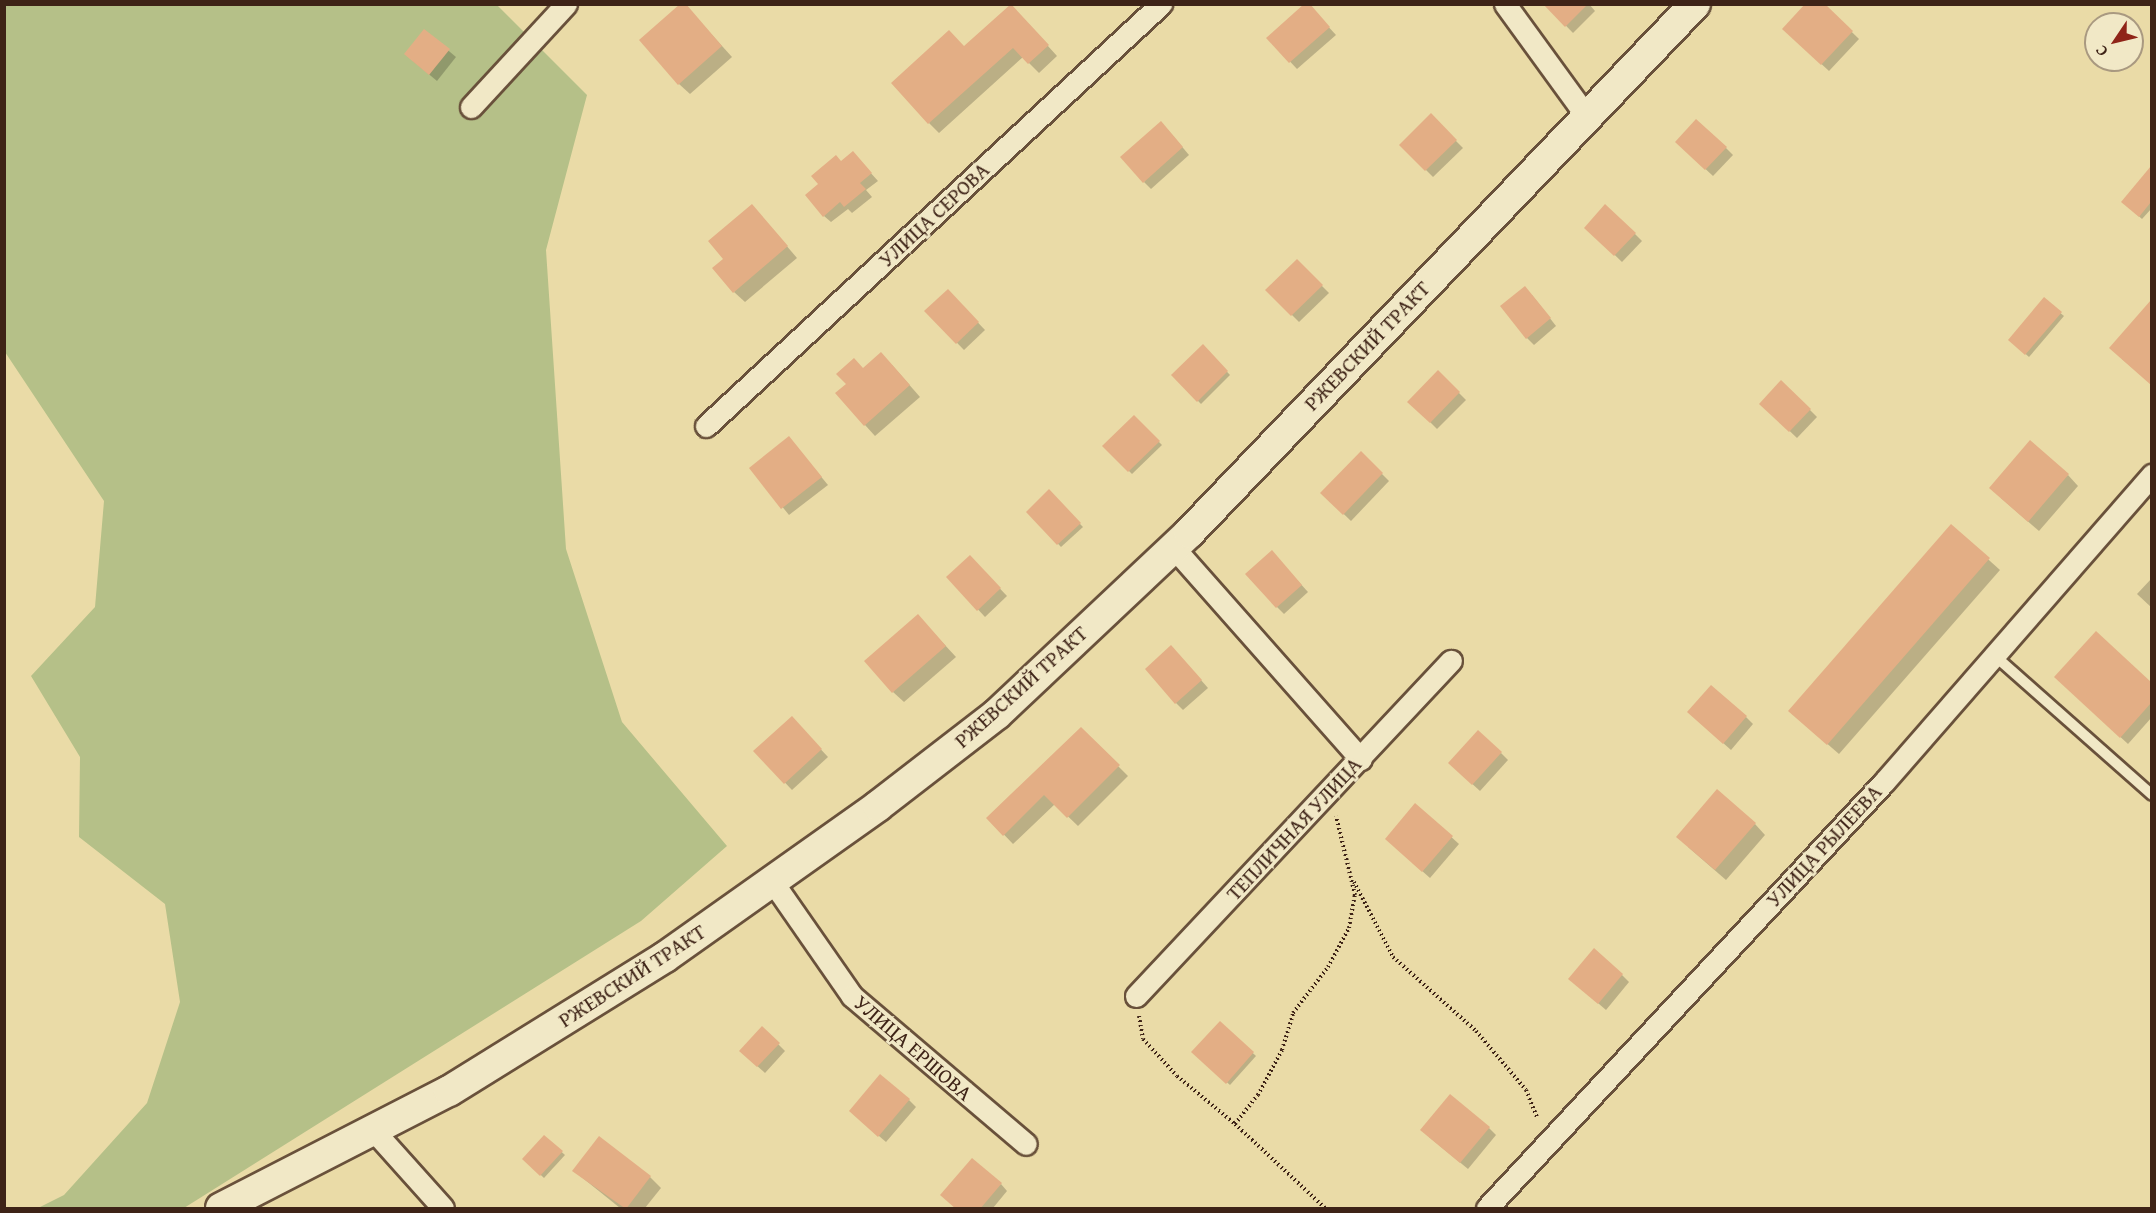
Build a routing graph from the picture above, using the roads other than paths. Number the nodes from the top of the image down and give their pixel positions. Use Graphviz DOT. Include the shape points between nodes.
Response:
graph roads {
  1 [pos="566,4"];
  2 [pos="1161,4"];
  3 [pos="1506,4"];
  4 [pos="1695,4"];
  5 [pos="471,107"];
  6 [pos="1587,117"];
  7 [pos="706,426"];
  8 [pos="2151,475"];
  9 [pos="1174,548"];
  10 [pos="1994,655"];
  11 [pos="1451,661"];
  12 [pos="1361,759"];
  13 [pos="2151,795"];
  14 [pos="772,881"];
  15 [pos="1136,996"];
  16 [pos="374,1131"];
  17 [pos="1026,1144"];
  18 [pos="220,1209"];
  19 [pos="443,1209"];
  20 [pos="1487,1209"];
  1 -- 5 [label="street"];
  2 -- 7 [label="street, УЛИЦА СЕРОВА"];
  3 -- 6 [label="street"];
  4 -- 6 [label="main road, РЖЕВСКИЙ ТРАКТ"];
  6 -- 9 [label="main road, РЖЕВСКИЙ ТРАКТ"];
  8 -- 10 [label="street, УЛИЦА РЫЛЕЕВА"];
  9 -- 12 [label="street"];
  9 -- 14 [label="main road, РЖЕВСКИЙ ТРАКТ" via="997,714"];
  10 -- 13 [label="lane"];
  10 -- 20 [label="street, УЛИЦА РЫЛЕЕВА" via="1884,782"];
  11 -- 12 [label="street, ТЕПЛИЧНАЯ УЛИЦА"];
  12 -- 15 [label="street, ТЕПЛИЧНАЯ УЛИЦА"];
  14 -- 16 [label="main road, РЖЕВСКИЙ ТРАКТ" via="665,957 449,1091"];
  14 -- 17 [label="street, УЛИЦА ЕРШОВА" via="852,996"];
  16 -- 18 [label="main road, РЖЕВСКИЙ ТРАКТ"];
  16 -- 19 [label="street"];
}
